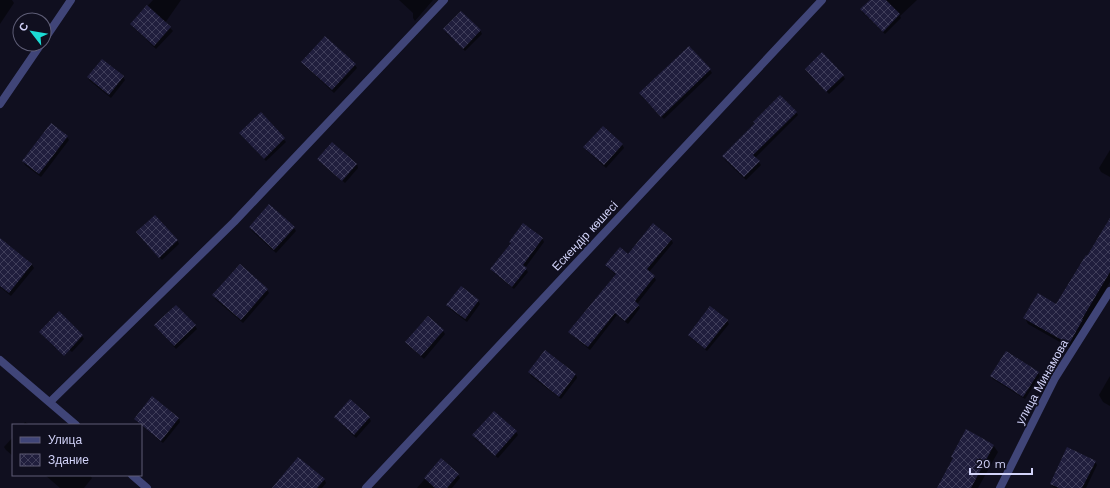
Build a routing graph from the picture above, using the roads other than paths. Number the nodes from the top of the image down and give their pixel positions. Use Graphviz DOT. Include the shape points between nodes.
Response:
graph roads {
  1 [pos="71,0"];
  2 [pos="444,0"];
  3 [pos="822,0"];
  4 [pos="52,28"];
  5 [pos="36,52"];
  6 [pos="0,104"];
  7 [pos="1110,291"];
  8 [pos="0,360"];
  9 [pos="50,402"];
  10 [pos="75,424"];
  11 [pos="133,476"];
  12 [pos="147,488"];
  13 [pos="366,488"];
  14 [pos="1000,488"];
  1 -- 4 [label="street"];
  2 -- 9 [label="street" via="234,222"];
  3 -- 13 [label="street, Ескендір көшесі"];
  5 -- 6 [label="street"];
  7 -- 14 [label="street, улица Минамова" via="1055,378"];
  8 -- 9 [label="street"];
  9 -- 10 [label="street"];
  11 -- 12 [label="street"];
}
